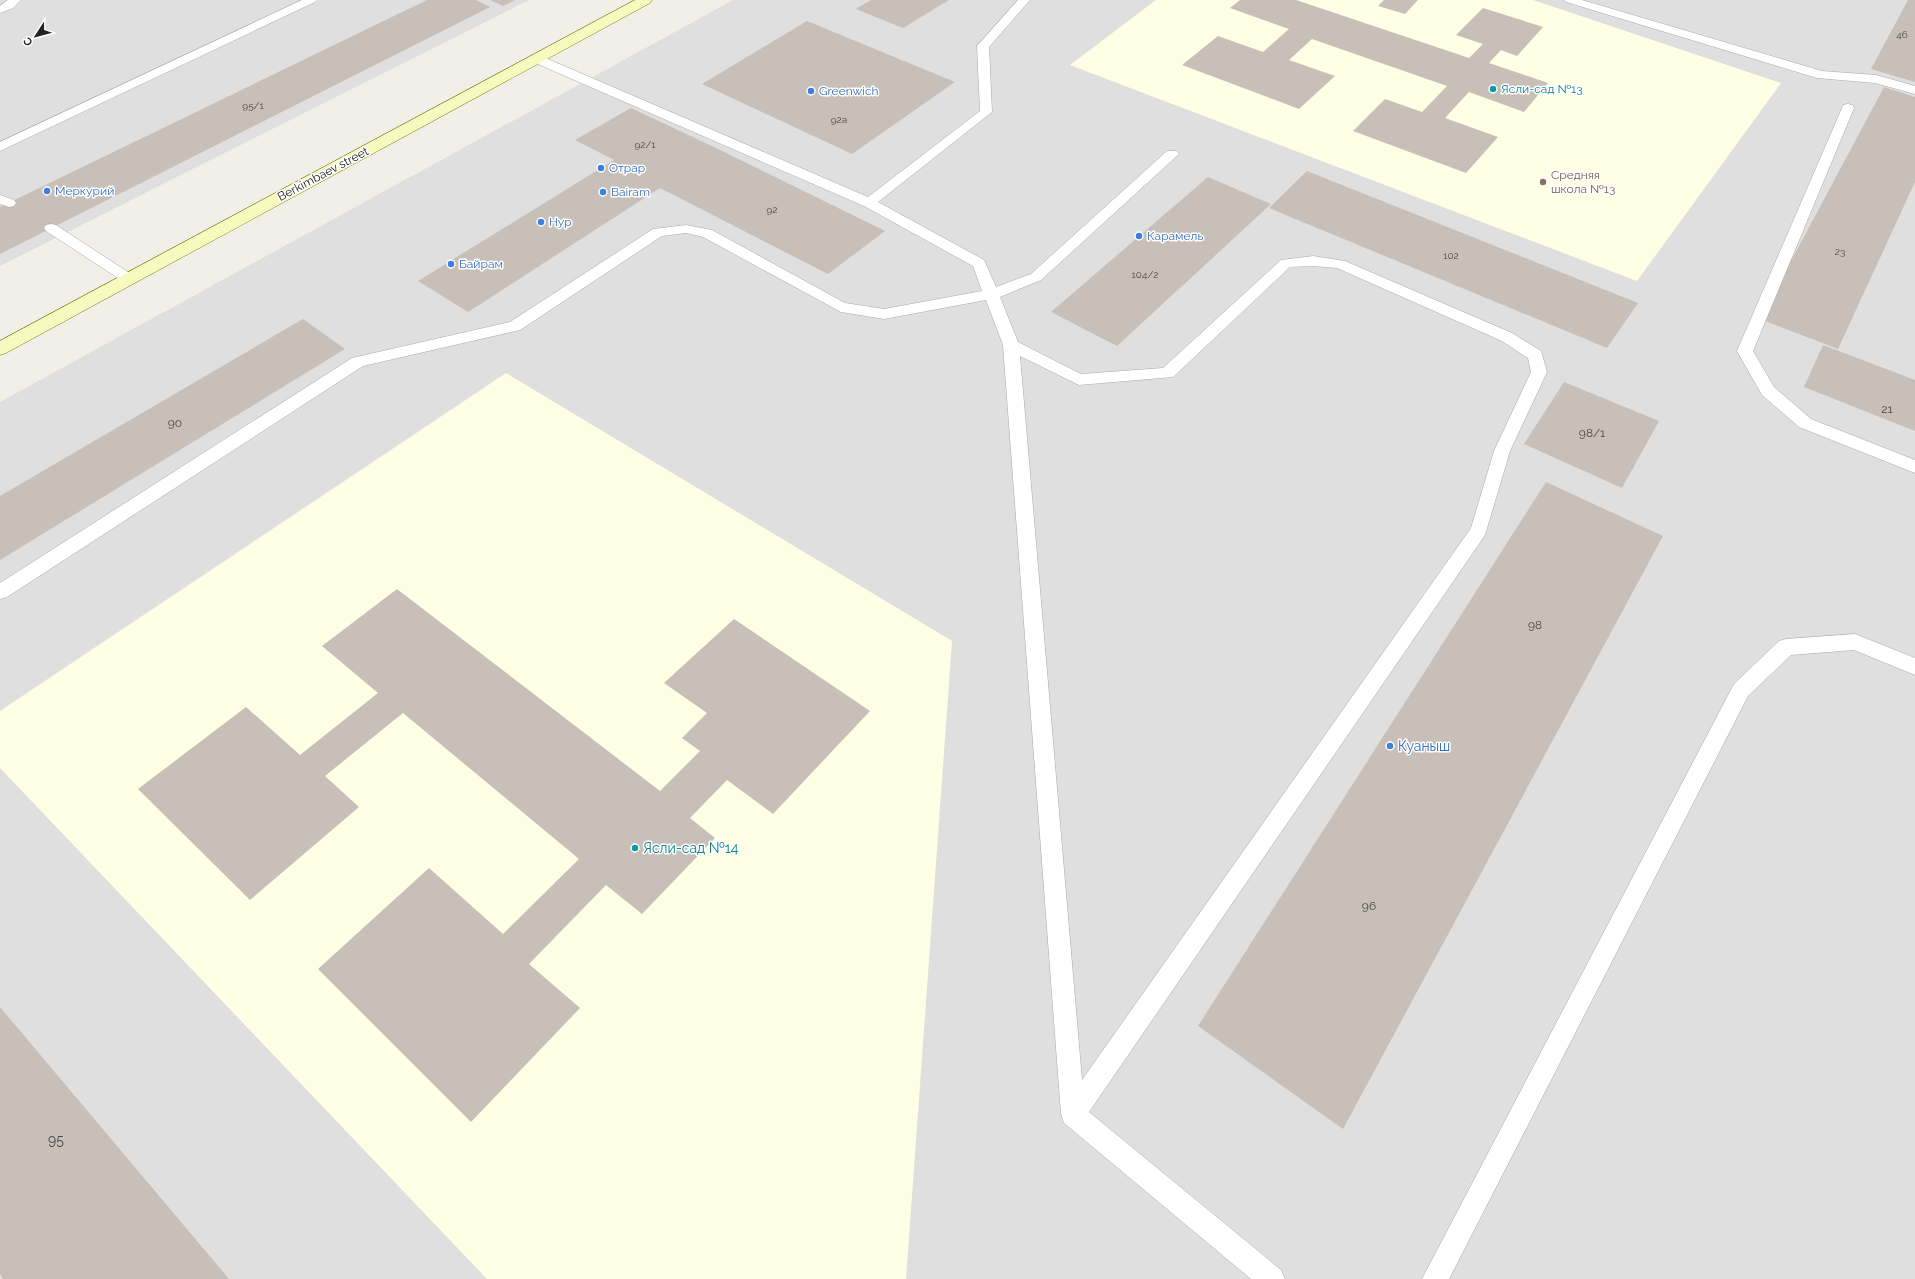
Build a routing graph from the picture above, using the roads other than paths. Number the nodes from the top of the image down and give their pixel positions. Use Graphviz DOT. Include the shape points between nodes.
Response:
graph roads {
  1 [pos="15,0"];
  2 [pos="311,0"];
  3 [pos="646,0"];
  4 [pos="1024,0"];
  5 [pos="1570,0"];
  6 [pos="0,10"];
  7 [pos="537,58"];
  8 [pos="1915,90"];
  9 [pos="1848,108"];
  10 [pos="0,147"];
  11 [pos="1172,154"];
  12 [pos="869,203"];
  13 [pos="51,228"];
  14 [pos="128,279"];
  15 [pos="992,294"];
  16 [pos="1011,345"];
  17 [pos="0,349"];
  18 [pos="1915,467"];
  19 [pos="0,592"];
  20 [pos="1915,667"];
  21 [pos="1073,1114"];
  22 [pos="1272,1279"];
  23 [pos="1435,1279"];
  1 -- 6 [label="lane"];
  2 -- 10 [label="lane"];
  3 -- 7 [label="street, Berkimbaev street"];
  4 -- 12 [label="lane" via="983,46 986,112"];
  5 -- 8 [label="lane" via="1821,76 1876,79"];
  7 -- 12 [label="lane"];
  7 -- 14 [label="street, Berkimbaev street"];
  9 -- 18 [label="lane" via="1745,351 1768,391 1805,423"];
  11 -- 15 [label="lane" via="1036,277"];
  12 -- 15 [label="lane" via="979,263"];
  13 -- 14 [label="lane"];
  14 -- 17 [label="street, Berkimbaev street"];
  15 -- 16 [label="lane"];
  15 -- 19 [label="lane" via="884,314 841,307 707,233 686,229 658,232 515,326 358,362"];
  16 -- 21 [label="lane"];
  16 -- 21 [label="lane" via="1079,380 1167,372 1286,263 1313,261 1340,264 1507,337 1535,355 1539,372 1502,450 1479,530"];
  20 -- 23 [label="lane" via="1855,642 1786,647 1741,690"];
  21 -- 22 [label="lane"];
}
